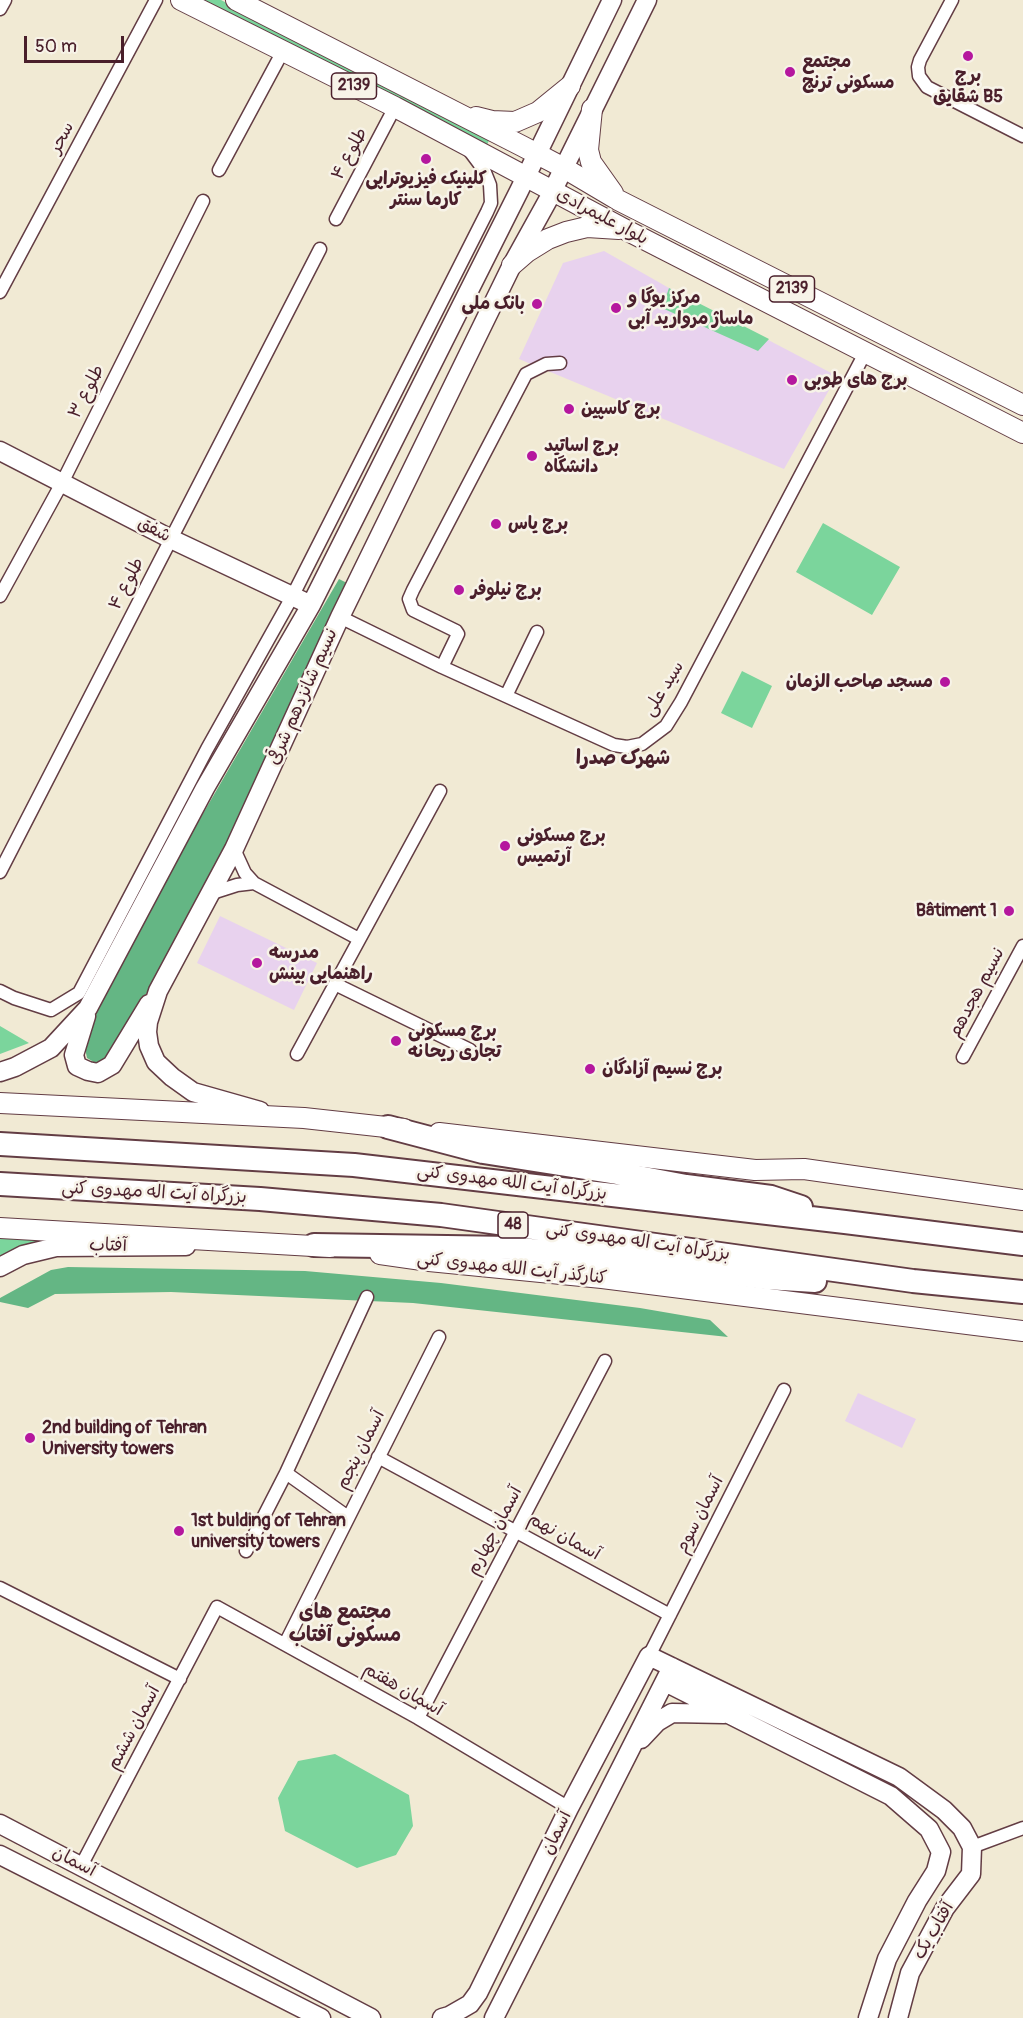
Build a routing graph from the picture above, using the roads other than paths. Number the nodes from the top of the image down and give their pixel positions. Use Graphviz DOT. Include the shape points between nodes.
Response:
graph roads {
  1 [pos="5,0"];
  2 [pos="156,0"];
  3 [pos="181,0"];
  4 [pos="236,0"];
  5 [pos="612,0"];
  6 [pos="647,0"];
  7 [pos="952,0"];
  8 [pos="0,9"];
  9 [pos="283,51"];
  10 [pos="570,86"];
  11 [pos="395,107"];
  12 [pos="592,109"];
  13 [pos="452,110"];
  14 [pos="1023,136"];
  15 [pos="466,146"];
  16 [pos="537,154"];
  17 [pos="564,168"];
  18 [pos="219,170"];
  19 [pos="526,176"];
  20 [pos="553,191"];
  21 [pos="618,200"];
  22 [pos="203,201"];
  23 [pos="336,219"];
  24 [pos="626,230"];
  25 [pos="320,249"];
  26 [pos="512,265"];
  27 [pos="472,284"];
  28 [pos="0,292"];
  29 [pos="497,297"];
  30 [pos="864,353"];
  31 [pos="560,363"];
  32 [pos="1023,405"];
  33 [pos="1023,433"];
  34 [pos="0,451"];
  35 [pos="63,481"];
  36 [pos="171,539"];
  37 [pos="0,596"];
  38 [pos="292,597"];
  39 [pos="311,605"];
  40 [pos="340,617"];
  41 [pos="537,632"];
  42 [pos="442,667"];
  43 [pos="506,696"];
  44 [pos="440,792"];
  45 [pos="234,849"];
  46 [pos="0,872"];
  47 [pos="254,884"];
  48 [pos="212,893"];
  49 [pos="360,939"];
  50 [pos="1023,946"];
  51 [pos="335,984"];
  52 [pos="0,991"];
  53 [pos="158,991"];
  54 [pos="88,1008"];
  55 [pos="470,1050"];
  56 [pos="297,1054"];
  57 [pos="963,1057"];
  58 [pos="0,1072"];
  59 [pos="0,1103"];
  60 [pos="304,1118"];
  61 [pos="388,1127"];
  62 [pos="0,1144"];
  63 [pos="0,1184"];
  64 [pos="1023,1200"];
  65 [pos="845,1221"];
  66 [pos="0,1228"];
  67 [pos="220,1241"];
  68 [pos="1023,1244"];
  69 [pos="314,1245"];
  70 [pos="0,1267"];
  71 [pos="913,1281"];
  72 [pos="1023,1292"];
  73 [pos="367,1297"];
  74 [pos="1023,1331"];
  75 [pos="439,1336"];
  76 [pos="605,1361"];
  77 [pos="784,1390"];
  78 [pos="378,1457"];
  79 [pos="286,1473"];
  80 [pos="348,1517"];
  81 [pos="516,1532"];
  82 [pos="246,1551"];
  83 [pos="0,1588"];
  84 [pos="217,1607"];
  85 [pos="670,1616"];
  86 [pos="285,1644"];
  87 [pos="649,1656"];
  88 [pos="668,1674"];
  89 [pos="180,1679"];
  90 [pos="729,1714"];
  91 [pos="418,1718"];
  92 [pos="630,1751"];
  93 [pos="569,1808"];
  94 [pos="0,1824"];
  95 [pos="1023,1828"];
  96 [pos="972,1847"];
  97 [pos="941,1852"];
  98 [pos="0,1855"];
  99 [pos="81,1866"];
  100 [pos="321,2018"];
  101 [pos="371,2018"];
  102 [pos="442,2018"];
  103 [pos="494,2018"];
  104 [pos="868,2018"];
  105 [pos="898,2018"];
  1 -- 8 [label="street"];
  2 -- 28 [label="street, سحر"];
  3 -- 9 [label="main road, بلوار علیمرادی / 2139"];
  4 -- 13 [label="main road, بلوار علیمرادی / 2139"];
  5 -- 10 [label="street, نسیم شانزدهم شرقی"];
  6 -- 12 [label="street, نسیم شانزدهم شرقی"];
  7 -- 14 [label="street" via="920,60 919,76 927,87"];
  9 -- 11 [label="main road, بلوار علیمرادی / 2139"];
  9 -- 18 [label="street"];
  10 -- 13 [label="main road" via="538,112 514,122 492,121"];
  10 -- 16 [label="street, نسیم شانزدهم شرقی"];
  11 -- 15 [label="main road, بلوار علیمرادی / 2139"];
  11 -- 23 [label="street, طلوع ۴"];
  12 -- 17 [label="street, نسیم شانزدهم شرقی"];
  12 -- 21 [label="main road" via="588,150 591,162"];
  13 -- 16 [label="main road, بلوار علیمرادی / 2139"];
  15 -- 19 [label="main road, بلوار علیمرادی / 2139"];
  15 -- 38 [label="street" via="488,177 491,194 487,212"];
  16 -- 17 [label="main road, بلوار علیمرادی"];
  16 -- 19 [label="street, نسیم شانزدهم شرقی"];
  17 -- 20 [label="street, نسیم شانزدهم شرقی"];
  17 -- 21 [label="main road, بلوار علیمرادی / 2139"];
  19 -- 20 [label="main road, بلوار علیمرادی"];
  19 -- 27 [label="street, نسیم شانزدهم شرقی"];
  20 -- 24 [label="main road, بلوار علیمرادی / 2139"];
  20 -- 26 [label="street, نسیم شانزدهم شرقی"];
  21 -- 32 [label="main road, بلوار علیمرادی / 2139"];
  22 -- 35 [label="street, طلوع ۳"];
  24 -- 26 [label="main road" via="586,227 566,232 548,238"];
  24 -- 30 [label="main road, بلوار علیمرادی / 2139"];
  25 -- 36 [label="street, طلوع ۴"];
  26 -- 29 [label="street, نسیم شانزدهم شرقی"];
  27 -- 29 [label="street" via="490,280 496,286"];
  27 -- 39 [label="street, نسیم شانزدهم شرقی"];
  29 -- 40 [label="street, نسیم شانزدهم شرقی"];
  30 -- 33 [label="main road, بلوار علیمرادی / 2139"];
  30 -- 43 [label="street, سید علی" via="666,726 642,744 614,745"];
  31 -- 42 [label="street" via="546,364 526,374 413,590 413,610 458,634"];
  34 -- 35 [label="street, شفق"];
  35 -- 36 [label="street, شفق"];
  35 -- 37 [label="street, طلوع ۳"];
  36 -- 38 [label="street, شفق"];
  36 -- 46 [label="street, طلوع ۴"];
  38 -- 39 [label="street, شفق"];
  38 -- 52 [label="street" via="79,993 51,1010"];
  39 -- 54 [label="street, نسیم شانزدهم شرقی" via="205,788"];
  40 -- 42 [label="street, سید علی"];
  40 -- 45 [label="street, نسیم شانزدهم شرقی"];
  41 -- 43 [label="street"];
  42 -- 43 [label="street, سید علی"];
  44 -- 49 [label="street"];
  45 -- 47 [label="street"];
  45 -- 48 [label="street, نسیم شانزدهم شرقی"];
  47 -- 48 [label="street"];
  47 -- 49 [label="street"];
  48 -- 53 [label="street, نسیم شانزدهم شرقی"];
  49 -- 51 [label="street"];
  50 -- 57 [label="street, نسیم هجدهم"];
  51 -- 55 [label="street"];
  51 -- 56 [label="street"];
  53 -- 54 [label="street" via="112,1065 98,1073 78,1066 74,1055"];
  53 -- 60 [label="street, نسیم شانزدهم شرقی" via="147,1032 152,1054 163,1070 193,1092 250,1109"];
  54 -- 58 [label="street, نسیم شانزدهم شرقی" via="51,1048"];
  59 -- 60 [label="main road"];
  60 -- 61 [label="main road"];
  61 -- 64 [label="main road" via="755,1170 804,1169"];
  61 -- 65 [label="highway" via="483,1152 771,1197"];
  62 -- 65 [label="highway, بزرگراه آیت الله مهدوی کنی" via="354,1165"];
  63 -- 71 [label="highway, بزرگراه آیت اله مهدوی کنی / 48" via="260,1199 441,1215"];
  65 -- 68 [label="highway, بزرگراه آیت الله مهدوی کنی"];
  66 -- 67 [label="main road, کنارگذر آیت الله مهدوی کنی"];
  67 -- 69 [label="main road, کنارگذر آیت الله مهدوی کنی"];
  67 -- 70 [label="street, آفتاب" via="177,1247 56,1247 23,1255"];
  69 -- 71 [label="highway" via="513,1248 766,1278 876,1285"];
  69 -- 74 [label="main road, کنارگذر آیت الله مهدوی کنی"];
  71 -- 72 [label="highway, بزرگراه آیت اله مهدوی کنی / 48"];
  73 -- 79 [label="street"];
  75 -- 78 [label="street, آسمان پنجم"];
  76 -- 81 [label="street, آسمان چهارم"];
  77 -- 85 [label="street, آسمان سوم"];
  78 -- 80 [label="street, آسمان پنجم"];
  78 -- 81 [label="street, آسمان نهم"];
  79 -- 80 [label="street"];
  79 -- 82 [label="street"];
  80 -- 86 [label="street, آسمان پنجم"];
  81 -- 85 [label="street, آسمان نهم"];
  81 -- 91 [label="street, آسمان چهارم"];
  83 -- 89 [label="street"];
  84 -- 86 [label="street, آسمان هفتم"];
  84 -- 89 [label="street, آسمان ششم"];
  85 -- 87 [label="street, آسمان سوم"];
  86 -- 91 [label="street, آسمان هفتم"];
  87 -- 88 [label="street"];
  87 -- 93 [label="street, آسمان"];
  88 -- 90 [label="street"];
  88 -- 92 [label="street, آسمان"];
  88 -- 96 [label="street" via="899,1778 944,1810 962,1828"];
  89 -- 99 [label="street, آسمان ششم"];
  90 -- 92 [label="street" via="672,1713 657,1722"];
  90 -- 97 [label="street" via="891,1796 929,1829"];
  91 -- 93 [label="street, آسمان هفتم"];
  92 -- 103 [label="street, آسمان"];
  93 -- 102 [label="street, آسمان" via="478,1993 470,2004"];
  94 -- 99 [label="street, آسمان"];
  95 -- 96 [label="street"];
  96 -- 97 [label="street"];
  96 -- 105 [label="street, آفتاب یک" via="971,1874 945,1908 910,1973"];
  97 -- 104 [label="street, آفتاب یک" via="936,1870 887,1959"];
  98 -- 100 [label="street, آسمان"];
  99 -- 101 [label="street, آسمان"];
}
